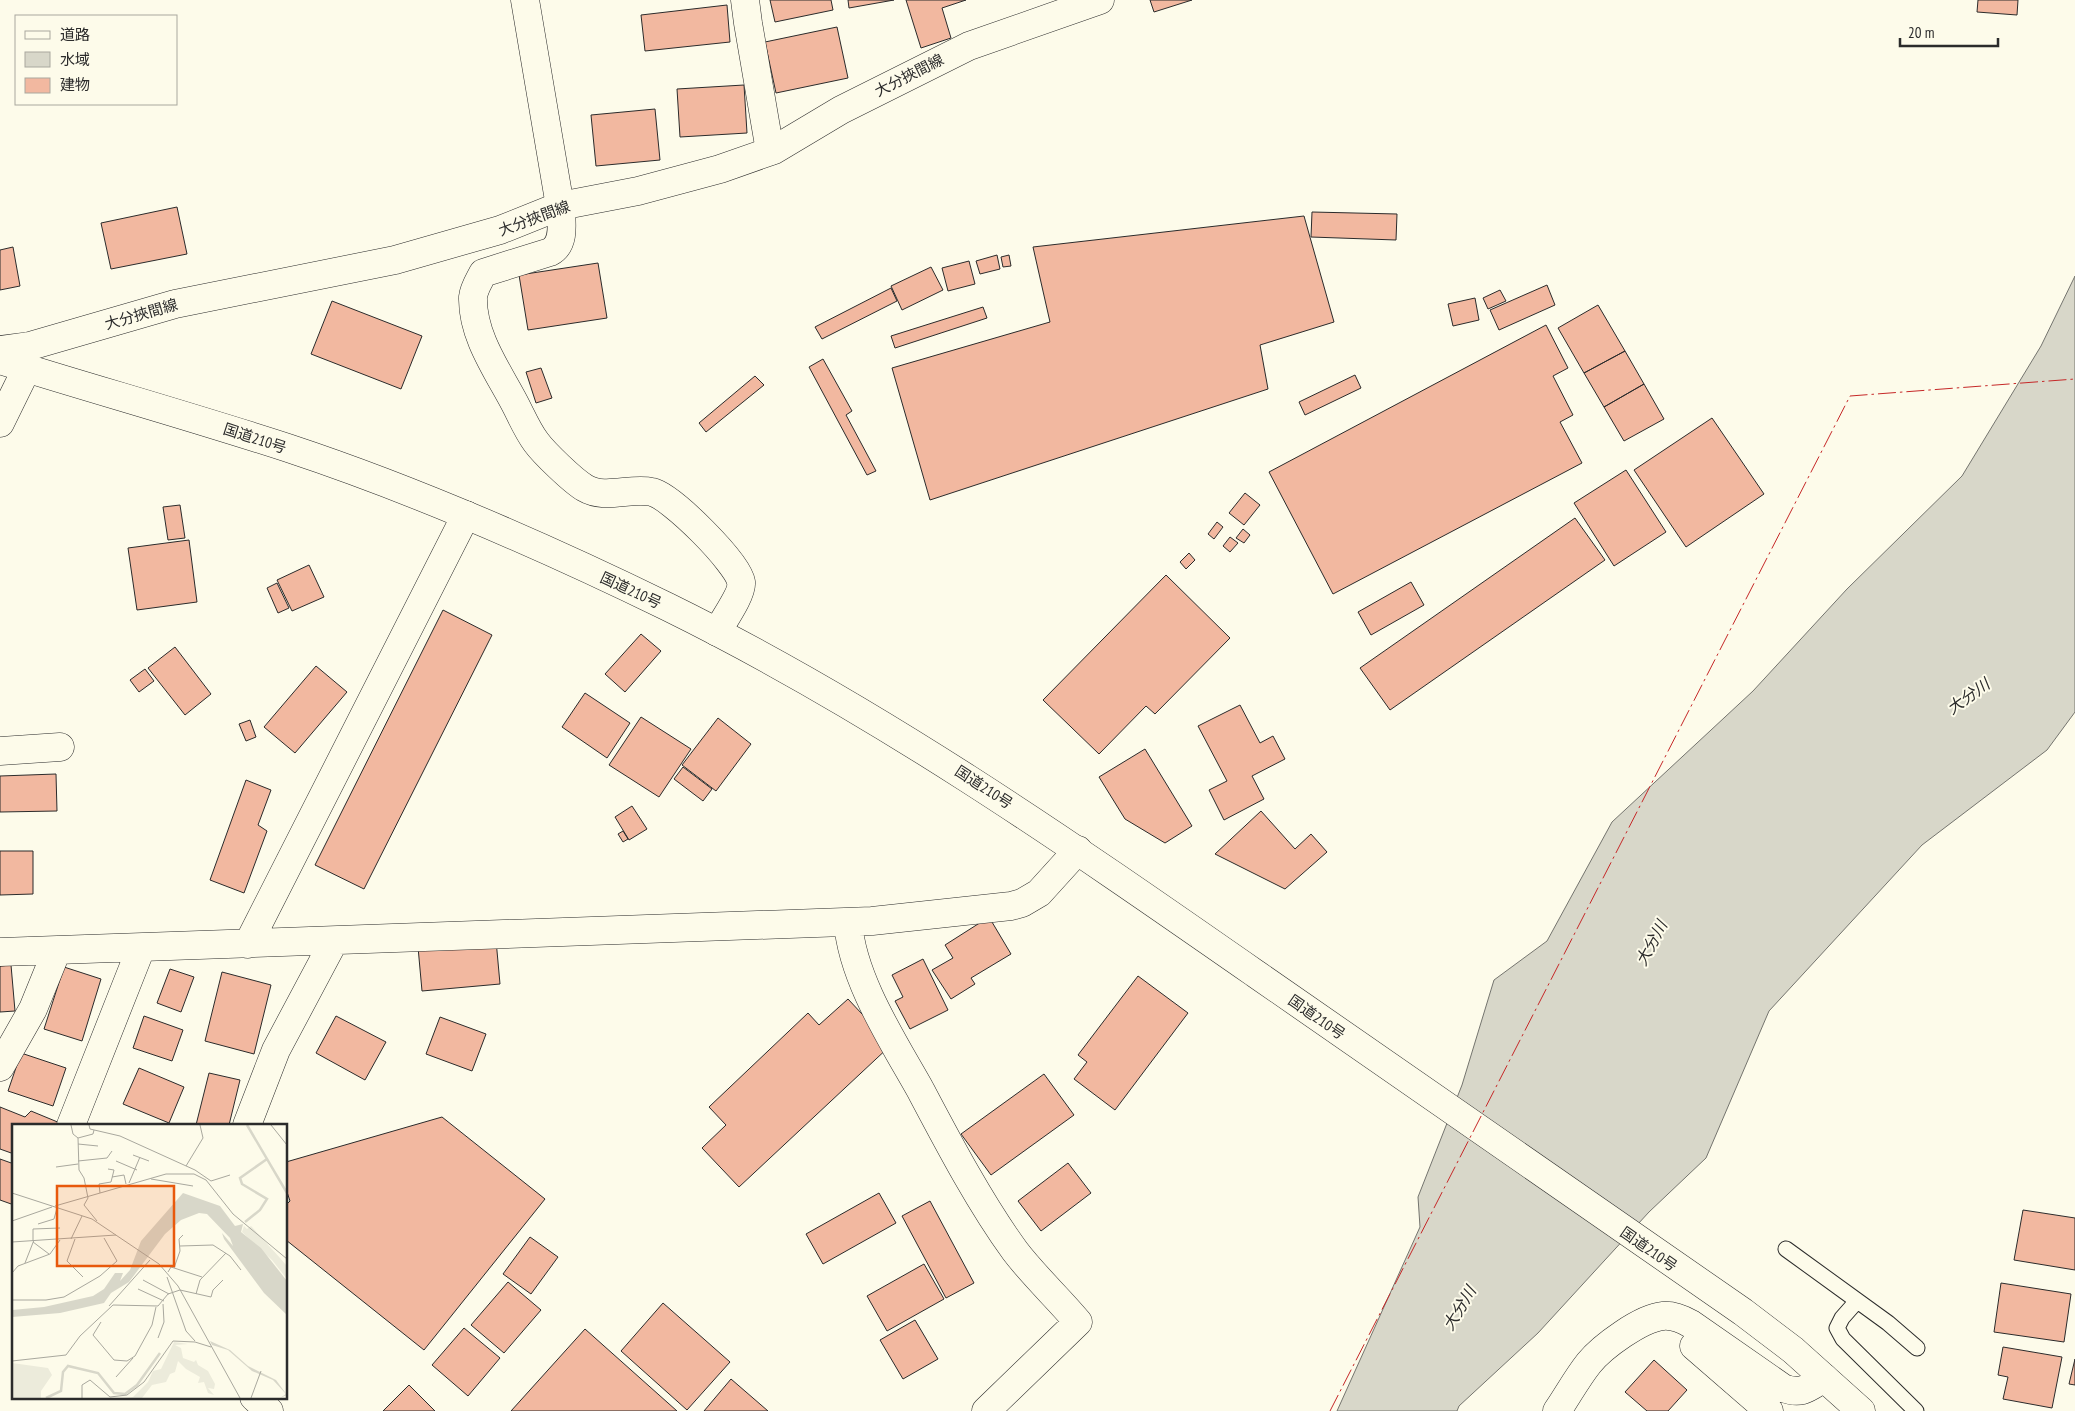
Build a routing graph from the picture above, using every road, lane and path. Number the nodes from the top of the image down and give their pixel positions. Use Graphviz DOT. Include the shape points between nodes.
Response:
graph roads {
  1 [pos="525,0"];
  2 [pos="746,0"];
  3 [pos="1100,0"];
  4 [pos="770,151"];
  5 [pos="560,206"];
  6 [pos="0,350"];
  7 [pos="0,360"];
  8 [pos="27,368"];
  9 [pos="0,423"];
  10 [pos="466,515"];
  11 [pos="717,632"];
  12 [pos="60,747"];
  13 [pos="0,751"];
  14 [pos="1078,850"];
  15 [pos="848,922"];
  16 [pos="334,941"];
  17 [pos="248,944"];
  18 [pos="141,948"];
  19 [pos="57,950"];
  20 [pos="0,952"];
  21 [pos="0,1067"];
  22 [pos="71,1124"];
  23 [pos="248,1124"];
  24 [pos="1786,1249"];
  25 [pos="1857,1300"];
  26 [pos="1655,1317"];
  27 [pos="1917,1348"];
  28 [pos="1824,1378"];
  29 [pos="255,1398"];
  30 [pos="269,1411"];
  31 [pos="986,1411"];
  32 [pos="1558,1411"];
  33 [pos="1769,1411"];
  34 [pos="1861,1411"];
  35 [pos="1916,1411"];
  1 -- 5 [label="main road"];
  2 -- 4 [label="main road"];
  3 -- 4 [label="main road, 大分挾間線" via="969,46 841,110"];
  4 -- 5 [label="main road, 大分挾間線" via="720,170 625,194"];
  5 -- 6 [label="main road, 大分挾間線" via="500,230 395,260 175,304 30,346"];
  5 -- 11 [label="main road" via="558,247 483,273 473,298 481,336 535,442 582,486 595,493 643,491 666,498 702,530 737,572 741,582 739,592"];
  7 -- 8 [label="main road, 国道210号"];
  8 -- 9 [label="main road"];
  8 -- 10 [label="main road, 国道210号" via="290,449"];
  10 -- 11 [label="main road, 国道210号"];
  10 -- 17 [label="main road"];
  11 -- 14 [label="main road, 国道210号" via="895,732"];
  12 -- 13 [label="main road"];
  14 -- 15 [label="main road" via="1038,893 1022,903"];
  14 -- 28 [label="main road, 国道210号" via="1770,1332"];
  15 -- 16 [label="main road"];
  15 -- 31 [label="main road" via="853,954 876,1009 940,1128 1016,1252 1078,1322"];
  16 -- 17 [label="main road"];
  16 -- 23 [label="main road" via="276,1050"];
  17 -- 18 [label="main road"];
  18 -- 19 [label="main road"];
  18 -- 22 [label="main road"];
  19 -- 20 [label="main road"];
  19 -- 21 [label="main road" via="33,1009"];
  24 -- 25 [label="lane"];
  25 -- 27 [label="lane"];
  25 -- 35 [label="lane" via="1837,1328 1843,1339"];
  26 -- 28 [label="main road" via="1680,1318 1782,1388 1793,1392 1802,1391"];
  26 -- 32 [label="main road" via="1639,1324 1595,1357"];
  26 -- 33 [label="main road"];
  28 -- 34 [label="main road, 国道210号"];
  29 -- 30 [label="main road"];
}
